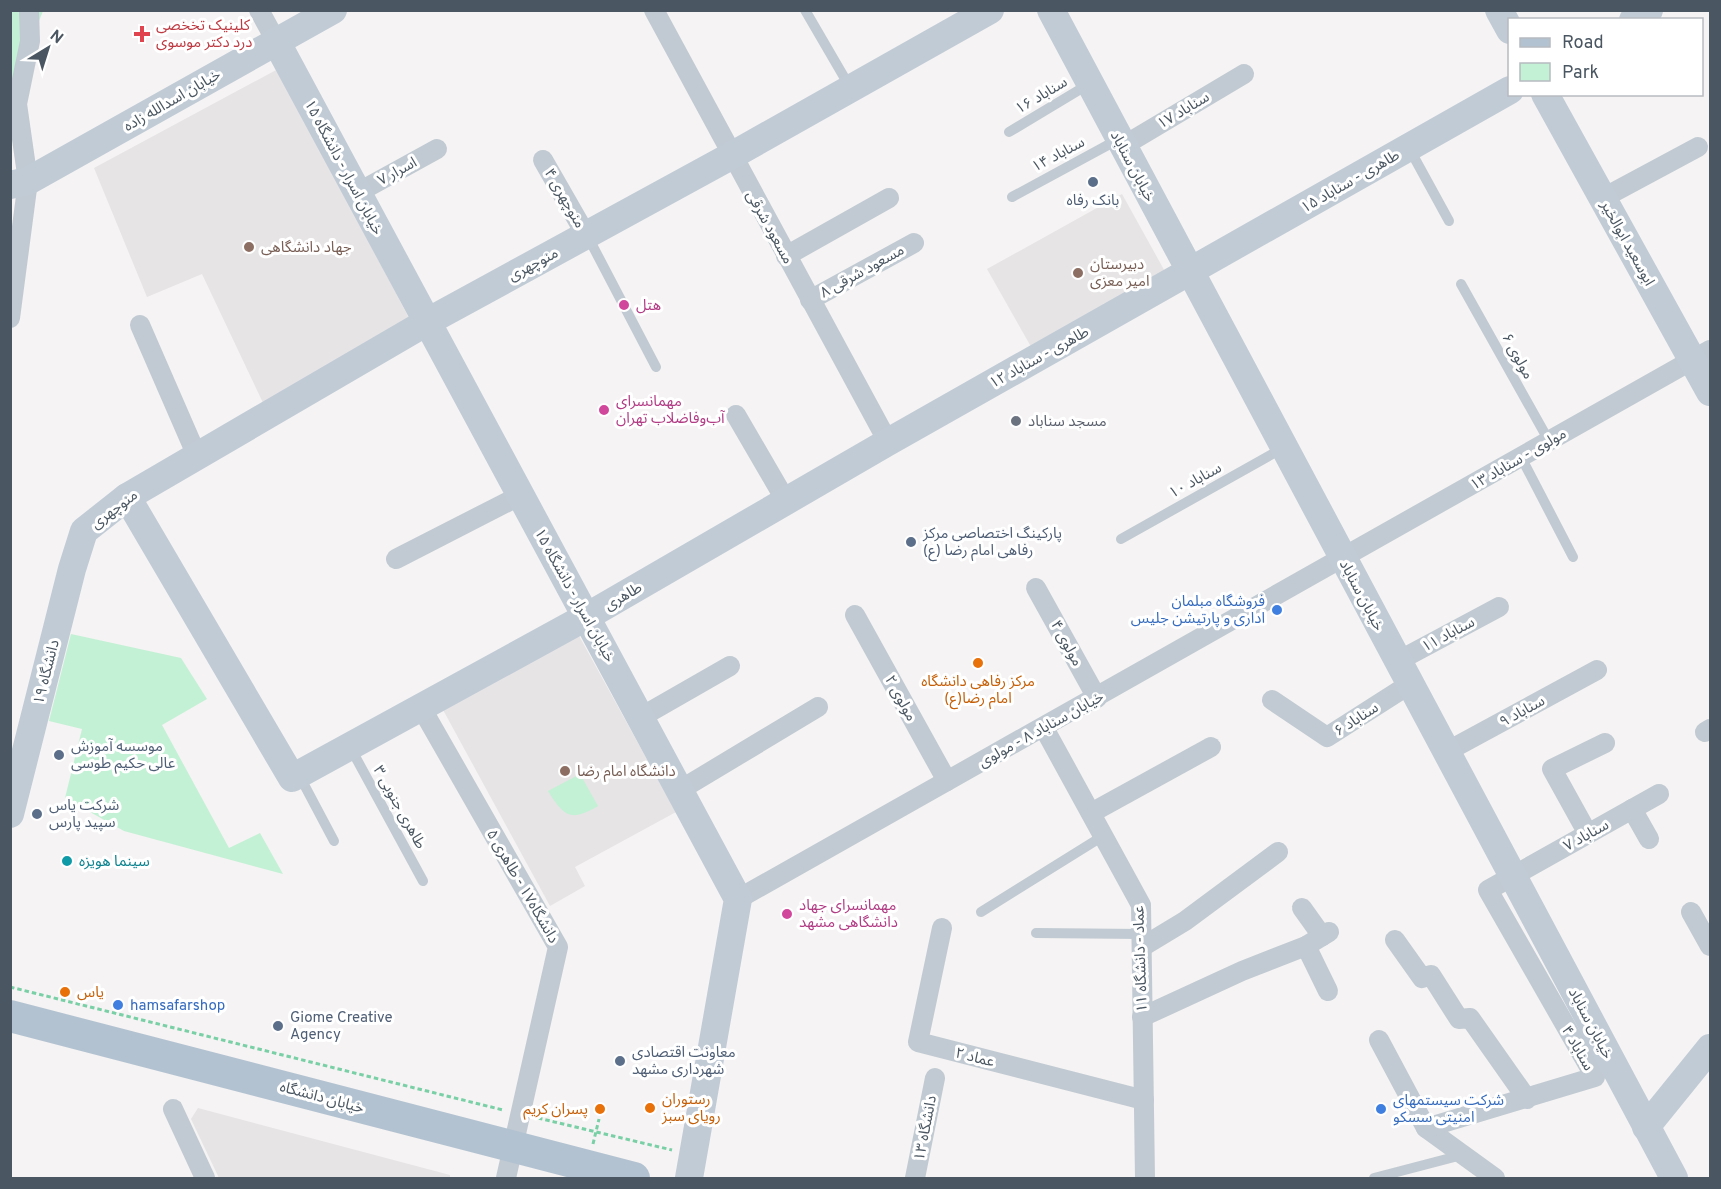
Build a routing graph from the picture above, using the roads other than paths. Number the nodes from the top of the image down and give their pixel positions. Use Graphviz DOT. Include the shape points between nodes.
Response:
graph roads {
  1 [pos="29,10"];
  2 [pos="259,10"];
  3 [pos="333,10"];
  4 [pos="654,10"];
  5 [pos="806,10"];
  6 [pos="990,10"];
  7 [pos="1051,10"];
  8 [pos="1499,10"];
  9 [pos="1649,10"];
  10 [pos="1636,18"];
  11 [pos="1508,28"];
  12 [pos="276,41"];
  13 [pos="1244,74"];
  14 [pos="1089,83"];
  15 [pos="851,89"];
  16 [pos="1508,91"];
  17 [pos="1546,96"];
  18 [pos="1009,132"];
  19 [pos="1121,142"];
  20 [pos="1698,147"];
  21 [pos="1409,148"];
  22 [pos="437,149"];
  23 [pos="731,156"];
  24 [pos="543,160"];
  25 [pos="19,183"];
  26 [pos="357,193"];
  27 [pos="1012,197"];
  28 [pos="889,198"];
  29 [pos="1603,198"];
  30 [pos="1449,221"];
  31 [pos="586,235"];
  32 [pos="914,243"];
  33 [pos="786,256"];
  34 [pos="1190,272"];
  35 [pos="1461,284"];
  36 [pos="810,300"];
  37 [pos="10,318"];
  38 [pos="427,322"];
  39 [pos="140,325"];
  40 [pos="1702,355"];
  41 [pos="656,367"];
  42 [pos="1710,392"];
  43 [pos="736,415"];
  44 [pos="1549,441"];
  45 [pos="888,442"];
  46 [pos="1284,448"];
  47 [pos="196,456"];
  48 [pos="1521,457"];
  49 [pos="520,495"];
  50 [pos="127,496"];
  51 [pos="786,501"];
  52 [pos="84,531"];
  53 [pos="1121,539"];
  54 [pos="1573,557"];
  55 [pos="1343,558"];
  56 [pos="396,559"];
  57 [pos="1036,588"];
  58 [pos="1499,607"];
  59 [pos="855,615"];
  60 [pos="586,617"];
  61 [pos="730,666"];
  62 [pos="1597,670"];
  63 [pos="1404,672"];
  64 [pos="1097,698"];
  65 [pos="1272,700"];
  66 [pos="818,707"];
  67 [pos="422,709"];
  68 [pos="641,717"];
  69 [pos="1044,728"];
  70 [pos="1605,743"];
  71 [pos="350,747"];
  72 [pos="1211,747"];
  73 [pos="1446,752"];
  74 [pos="296,776"];
  75 [pos="947,780"];
  76 [pos="680,790"];
  77 [pos="1659,794"];
  78 [pos="1632,809"];
  79 [pos="1091,813"];
  80 [pos="10,814"];
  81 [pos="1588,834"];
  82 [pos="1103,836"];
  83 [pos="1649,839"];
  84 [pos="334,841"];
  85 [pos="1278,852"];
  86 [pos="1512,876"];
  87 [pos="423,881"];
  88 [pos="738,899"];
  89 [pos="1302,908"];
  90 [pos="981,912"];
  91 [pos="1691,912"];
  92 [pos="942,928"];
  93 [pos="1036,933"];
  94 [pos="1319,938"];
  95 [pos="1141,940"];
  96 [pos="1395,940"];
  97 [pos="1710,946"];
  98 [pos="1328,991"];
  99 [pos="10,1016"];
  100 [pos="1142,1017"];
  101 [pos="1379,1040"];
  102 [pos="1710,1048"];
  103 [pos="935,1078"];
  104 [pos="1527,1099"];
  105 [pos="1144,1100"];
  106 [pos="172,1109"];
  107 [pos="1646,1127"];
  108 [pos="1426,1128"];
  109 [pos="514,1147"];
  110 [pos="1462,1155"];
  111 [pos="692,1167"];
  112 [pos="205,1179"];
  113 [pos="506,1179"];
  114 [pos="634,1179"];
  115 [pos="915,1179"];
  116 [pos="1145,1179"];
  117 [pos="1374,1179"];
  118 [pos="1495,1179"];
  119 [pos="1674,1179"];
  1 -- 25 [label="street" via="30,41 17,104"];
  2 -- 12 [label="street"];
  3 -- 12 [label="street, خیابان اسدالله زاده"];
  4 -- 23 [label="street, مسعود شرقی"];
  5 -- 15 [label="lane"];
  6 -- 15 [label="street, منوچهری"];
  7 -- 14 [label="street, خیابان سناباد"];
  8 -- 11 [label="street"];
  9 -- 10 [label="street"];
  12 -- 25 [label="street, خیابان اسدالله زاده"];
  12 -- 26 [label="street, خیابان اسرار - دانشگاه ۱۵"];
  13 -- 19 [label="street, سناباد ۱۷"];
  14 -- 18 [label="lane, سناباد ۱۶"];
  14 -- 19 [label="street, خیابان سناباد"];
  15 -- 23 [label="street, منوچهری"];
  16 -- 21 [label="street, طاهری - سناباد ۱۵"];
  17 -- 29 [label="street, ابوسعید ابوالخیر"];
  19 -- 27 [label="lane, سناباد ۱۴"];
  19 -- 34 [label="street, خیابان سناباد"];
  20 -- 29 [label="street"];
  21 -- 30 [label="lane"];
  21 -- 34 [label="street, طاهری - سناباد ۱۵"];
  22 -- 26 [label="street, اسرار ۷"];
  23 -- 31 [label="street, منوچهری"];
  23 -- 33 [label="street, مسعود شرقی"];
  24 -- 31 [label="street, منوچهری ۴"];
  25 -- 37 [label="street"];
  26 -- 38 [label="street, خیابان اسرار - دانشگاه ۱۵"];
  28 -- 33 [label="street"];
  29 -- 40 [label="street, ابوسعید ابوالخیر"];
  31 -- 38 [label="street, منوچهری"];
  31 -- 41 [label="lane"];
  32 -- 36 [label="street, مسعود شرقی ۸"];
  33 -- 36 [label="street, مسعود شرقی"];
  34 -- 45 [label="street, طاهری - سناباد ۱۲"];
  34 -- 46 [label="street, خیابان سناباد"];
  35 -- 44 [label="lane, مولوی ۶"];
  36 -- 45 [label="street, مسعود شرقی"];
  38 -- 47 [label="street, منوچهری"];
  38 -- 49 [label="street, خیابان اسرار - دانشگاه ۱۵"];
  39 -- 47 [label="street"];
  40 -- 42 [label="street, ابوسعید ابوالخیر"];
  40 -- 44 [label="street, مولوی - سناباد ۱۳"];
  43 -- 51 [label="street"];
  44 -- 48 [label="street, مولوی - سناباد ۱۳"];
  45 -- 51 [label="street, طاهری"];
  46 -- 53 [label="lane, سناباد ۱۰"];
  46 -- 55 [label="street, خیابان سناباد"];
  47 -- 50 [label="street, منوچهری"];
  48 -- 54 [label="lane"];
  48 -- 55 [label="street, مولوی - سناباد ۱۳"];
  49 -- 56 [label="street"];
  49 -- 60 [label="street, خیابان اسرار - دانشگاه ۱۵"];
  50 -- 52 [label="street, منوچهری"];
  50 -- 74 [label="street"];
  51 -- 60 [label="street, طاهری"];
  52 -- 80 [label="street, دانشگاه ۱۹"];
  55 -- 63 [label="street, خیابان سناباد"];
  55 -- 64 [label="street, خیابان سناباد ۸ - مولوی"];
  57 -- 64 [label="street, مولوی ۴"];
  58 -- 63 [label="street, سناباد ۱۱"];
  59 -- 75 [label="street, مولوی ۲"];
  60 -- 67 [label="street, طاهری"];
  60 -- 68 [label="street, خیابان اسرار - دانشگاه ۱۵"];
  61 -- 68 [label="street"];
  62 -- 73 [label="street, سناباد ۹"];
  63 -- 65 [label="street, سناباد ۶" via="1327,737"];
  63 -- 73 [label="street, خیابان سناباد"];
  64 -- 69 [label="street, خیابان سناباد ۸ - مولوی"];
  66 -- 76 [label="street"];
  67 -- 71 [label="street, طاهری"];
  67 -- 109 [label="street, دانشگاه۱۷ - طاهری ۵" via="558,947"];
  68 -- 76 [label="street, خیابان اسرار - دانشگاه ۱۵"];
  69 -- 75 [label="street, خیابان سناباد ۸ - مولوی"];
  69 -- 79 [label="street, عماد - دانشگاه ۱۱"];
  70 -- 81 [label="street" via="1552,769"];
  71 -- 74 [label="street, طاهری"];
  71 -- 87 [label="lane, طاهری جنوبی ۳"];
  72 -- 79 [label="street"];
  73 -- 86 [label="street, خیابان سناباد"];
  74 -- 84 [label="lane"];
  75 -- 88 [label="street, خیابان سناباد ۸ - مولوی"];
  76 -- 88 [label="street, خیابان اسرار - دانشگاه ۱۵"];
  77 -- 78 [label="street, سناباد ۷"];
  78 -- 81 [label="street, سناباد ۷"];
  78 -- 83 [label="street"];
  79 -- 82 [label="street, عماد - دانشگاه ۱۱"];
  81 -- 86 [label="street, سناباد ۷"];
  82 -- 90 [label="lane"];
  82 -- 95 [label="street, عماد - دانشگاه ۱۱" via="1141,905"];
  85 -- 95 [label="street" via="1185,921"];
  86 -- 104 [label="street, سناباد ۴" via="1488,890 1595,1077"];
  86 -- 107 [label="street, خیابان سناباد"];
  88 -- 111 [label="street"];
  89 -- 94 [label="street"];
  91 -- 97 [label="street"];
  92 -- 105 [label="street, عماد ۲" via="918,1042"];
  93 -- 95 [label="lane"];
  94 -- 98 [label="street"];
  94 -- 100 [label="street"];
  95 -- 100 [label="street, عماد - دانشگاه ۱۱"];
  96 -- 104 [label="street" via="1422,978 1431,975 1459,1018 1470,1018"];
  99 -- 109 [label="main road, خیابان دانشگاه"];
  100 -- 105 [label="street, عماد - دانشگاه ۱۱"];
  101 -- 108 [label="street"];
  102 -- 107 [label="street"];
  103 -- 115 [label="street, دانشگاه ۱۳"];
  104 -- 108 [label="street, سناباد ۴"];
  105 -- 116 [label="street, عماد - دانشگاه ۱۱"];
  106 -- 112 [label="street"];
  107 -- 119 [label="street, خیابان سناباد"];
  108 -- 110 [label="street"];
  109 -- 113 [label="street, دانشگاه۱۷ - طاهری ۵"];
  109 -- 114 [label="main road, خیابان دانشگاه"];
  110 -- 117 [label="lane"];
  110 -- 118 [label="street"];
}
